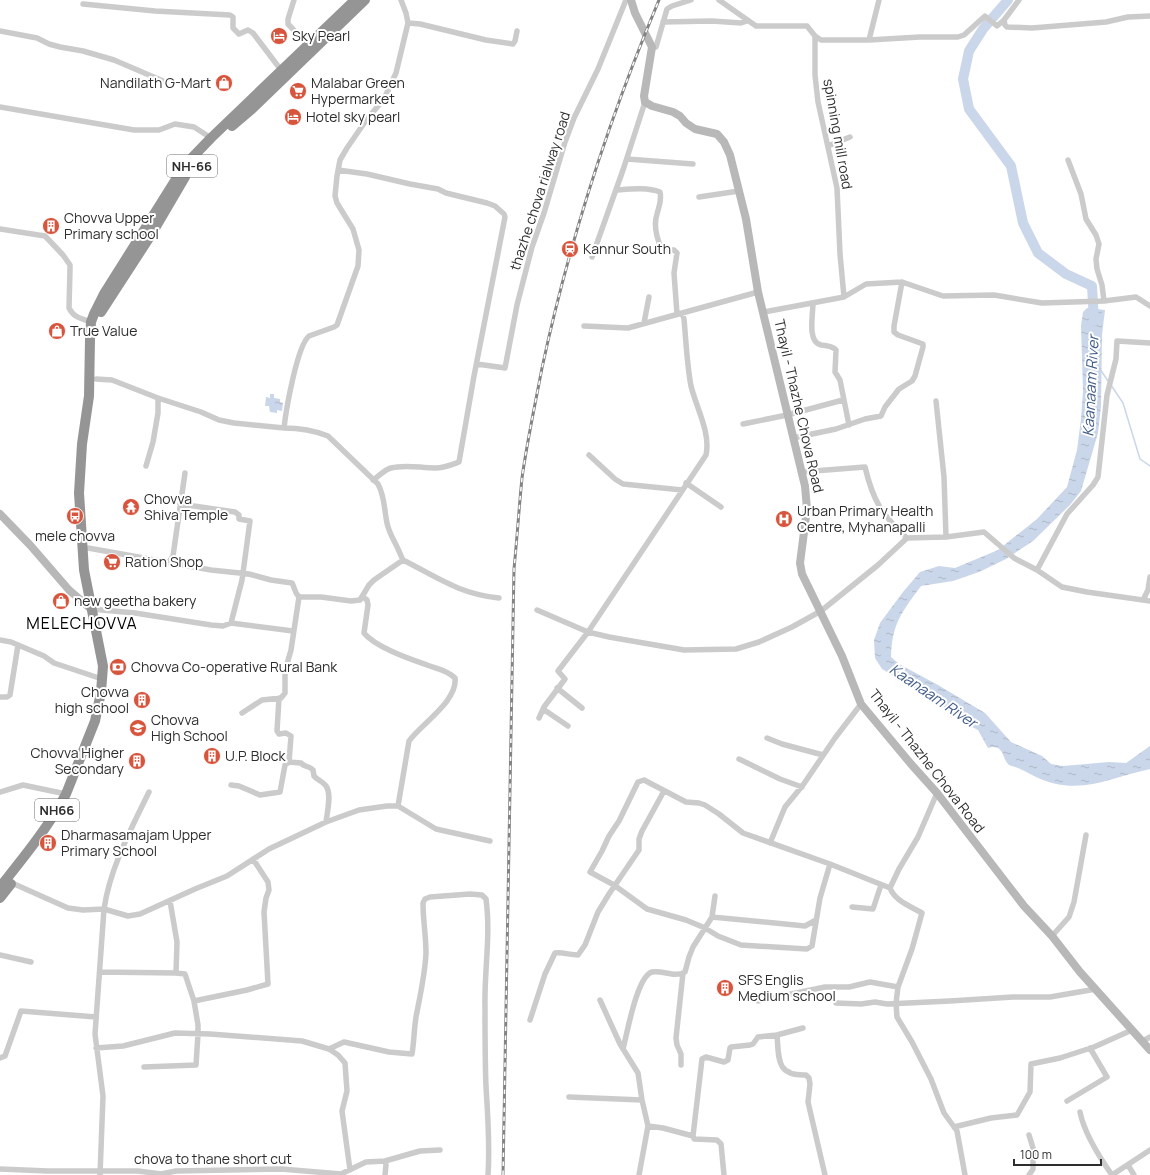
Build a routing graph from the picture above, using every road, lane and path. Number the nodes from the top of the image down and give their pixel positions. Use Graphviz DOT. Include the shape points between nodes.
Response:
graph roads {
  1 [pos="294,0"];
  2 [pos="355,0"];
  3 [pos="365,0"];
  4 [pos="401,0"];
  5 [pos="626,0"];
  6 [pos="631,0"];
  7 [pos="691,0"];
  8 [pos="719,0"];
  9 [pos="879,0"];
  10 [pos="1019,0"];
  11 [pos="83,4"];
  12 [pos="1150,16"];
  13 [pos="746,20"];
  14 [pos="1004,20"];
  15 [pos="663,22"];
  16 [pos="408,23"];
  17 [pos="0,31"];
  18 [pos="516,31"];
  19 [pos="814,36"];
  20 [pos="869,40"];
  21 [pos="308,44"];
  22 [pos="652,47"];
  23 [pos="281,70"];
  24 [pos="163,81"];
  25 [pos="645,102"];
  26 [pos="0,107"];
  27 [pos="850,136"];
  28 [pos="211,138"];
  29 [pos="828,146"];
  30 [pos="627,159"];
  31 [pos="1068,160"];
  32 [pos="693,164"];
  33 [pos="338,170"];
  34 [pos="616,190"];
  35 [pos="739,191"];
  36 [pos="699,197"];
  37 [pos="0,229"];
  38 [pos="592,257"];
  39 [pos="902,282"];
  40 [pos="758,292"];
  41 [pos="649,297"];
  42 [pos="844,297"];
  43 [pos="1104,301"];
  44 [pos="813,303"];
  45 [pos="1150,306"];
  46 [pos="764,312"];
  47 [pos="680,314"];
  48 [pos="91,322"];
  49 [pos="644,323"];
  50 [pos="584,326"];
  51 [pos="1150,343"];
  52 [pos="477,364"];
  53 [pos="93,379"];
  54 [pos="158,398"];
  55 [pos="843,400"];
  56 [pos="936,401"];
  57 [pos="787,415"];
  58 [pos="743,424"];
  59 [pos="848,425"];
  60 [pos="284,428"];
  61 [pos="793,438"];
  62 [pos="589,455"];
  63 [pos="146,466"];
  64 [pos="801,472"];
  65 [pos="185,473"];
  66 [pos="373,480"];
  67 [pos="686,483"];
  68 [pos="682,490"];
  69 [pos="180,504"];
  70 [pos="721,507"];
  71 [pos="0,514"];
  72 [pos="946,537"];
  73 [pos="907,538"];
  74 [pos="85,547"];
  75 [pos="403,560"];
  76 [pos="169,562"];
  77 [pos="1037,570"];
  78 [pos="243,574"];
  79 [pos="1150,578"];
  80 [pos="88,585"];
  81 [pos="69,590"];
  82 [pos="299,597"];
  83 [pos="363,597"];
  84 [pos="499,598"];
  85 [pos="1142,600"];
  86 [pos="1150,601"];
  87 [pos="91,609"];
  88 [pos="536,610"];
  89 [pos="821,611"];
  90 [pos="230,623"];
  91 [pos="293,631"];
  92 [pos="588,632"];
  93 [pos="0,640"];
  94 [pos="18,645"];
  95 [pos="102,679"];
  96 [pos="558,688"];
  97 [pos="0,697"];
  98 [pos="279,698"];
  99 [pos="861,704"];
  100 [pos="582,708"];
  101 [pos="542,710"];
  102 [pos="242,713"];
  103 [pos="539,718"];
  104 [pos="95,721"];
  105 [pos="568,726"];
  106 [pos="767,738"];
  107 [pos="823,755"];
  108 [pos="739,759"];
  109 [pos="289,762"];
  110 [pos="231,785"];
  111 [pos="802,787"];
  112 [pos="664,791"];
  113 [pos="0,792"];
  114 [pos="149,792"];
  115 [pos="937,793"];
  116 [pos="66,794"];
  117 [pos="398,806"];
  118 [pos="326,822"];
  119 [pos="1086,835"];
  120 [pos="490,841"];
  121 [pos="770,843"];
  122 [pos="253,860"];
  123 [pos="830,864"];
  124 [pos="6,883"];
  125 [pos="881,885"];
  126 [pos="615,886"];
  127 [pos="890,888"];
  128 [pos="715,896"];
  129 [pos="0,898"];
  130 [pos="170,901"];
  131 [pos="852,907"];
  132 [pos="104,909"];
  133 [pos="712,917"];
  134 [pos="816,920"];
  135 [pos="705,928"];
  136 [pos="1052,936"];
  137 [pos="0,955"];
  138 [pos="31,962"];
  139 [pos="100,972"];
  140 [pos="176,973"];
  141 [pos="683,973"];
  142 [pos="898,988"];
  143 [pos="1096,989"];
  144 [pos="600,1000"];
  145 [pos="194,1001"];
  146 [pos="758,1001"];
  147 [pos="836,1003"];
  148 [pos="896,1003"];
  149 [pos="96,1017"];
  150 [pos="530,1020"];
  151 [pos="803,1028"];
  152 [pos="1132,1030"];
  153 [pos="198,1034"];
  154 [pos="777,1035"];
  155 [pos="1146,1039"];
  156 [pos="96,1048"];
  157 [pos="1090,1048"];
  158 [pos="329,1049"];
  159 [pos="623,1049"];
  160 [pos="1150,1050"];
  161 [pos="0,1058"];
  162 [pos="681,1065"];
  163 [pos="144,1067"];
  164 [pos="569,1097"];
  165 [pos="642,1100"];
  166 [pos="1067,1101"];
  167 [pos="1080,1112"];
  168 [pos="648,1126"];
  169 [pos="954,1127"];
  170 [pos="1029,1135"];
  171 [pos="693,1136"];
  172 [pos="440,1150"];
  173 [pos="1150,1150"];
  174 [pos="385,1161"];
  175 [pos="1128,1164"];
  176 [pos="0,1169"];
  177 [pos="350,1170"];
  178 [pos="276,1172"];
  179 [pos="100,1173"];
  180 [pos="161,1174"];
  181 [pos="385,1175"];
  182 [pos="488,1175"];
  183 [pos="639,1175"];
  184 [pos="724,1175"];
  185 [pos="825,1175"];
  186 [pos="965,1175"];
  187 [pos="1029,1175"];
  188 [pos="1112,1175"];
  189 [pos="1134,1175"];
  1 -- 21 [label="street" via="288,24"];
  2 -- 21 [label="highway, NH66"];
  3 -- 53 [label="highway, NH-66" via="192,166 102,312 96,332"];
  4 -- 16 [label="street"];
  5 -- 52 [label="street, thazhe chova rialway road" via="565,142 532,247 517,305 505,368"];
  6 -- 22 [label="street" via="634,13"];
  7 -- 15 [label="street" via="672,6 667,10"];
  8 -- 13 [label="street"];
  9 -- 20 [label="street"];
  10 -- 14 [label="street"];
  11 -- 23 [label="street" via="230,15 233,17 233,28 238,34 248,30 253,33"];
  12 -- 14 [label="street" via="1032,28 1007,27"];
  13 -- 15 [label="street" via="741,23"];
  13 -- 19 [label="street" via="756,26 807,26"];
  14 -- 20 [label="street" via="997,26 985,16 968,33 958,37"];
  15 -- 22 [label="street" via="656,47"];
  16 -- 18 [label="street" via="513,44"];
  16 -- 33 [label="street" via="393,82 384,99 347,148"];
  17 -- 24 [label="street" via="37,38 55,46 114,60"];
  19 -- 20 [label="street" via="821,40"];
  19 -- 29 [label="street, spinning mill road" via="818,102"];
  21 -- 23 [label="highway, NH66"];
  22 -- 25 [label="street"];
  23 -- 28 [label="highway, NH66"];
  25 -- 30 [label="street"];
  25 -- 35 [label="street, Thayil - Thazhe Chova Road" via="673,112 695,129 717,134 730,155"];
  26 -- 28 [label="street" via="134,130 159,130 176,124 194,127"];
  27 -- 29 [label="street"];
  28 -- 48 [label="highway, NH66" via="185,165 168,191 104,294"];
  29 -- 42 [label="street, spinning mill road" via="837,188"];
  30 -- 32 [label="street"];
  30 -- 34 [label="street"];
  31 -- 43 [label="street" via="1081,194 1086,218 1099,244 1096,259"];
  33 -- 52 [label="street" via="438,189 495,206 504,214"];
  33 -- 60 [label="street" via="335,196 358,243 358,266 337,325 305,338 299,353"];
  34 -- 38 [label="street"];
  34 -- 47 [label="street" via="639,189 660,192 656,230 662,250 674,250 677,253 674,273 675,296"];
  35 -- 36 [label="street"];
  35 -- 40 [label="street, Thayil - Thazhe Chova Road"];
  37 -- 48 [label="street" via="44,236 56,247 70,265 69,308 76,317"];
  39 -- 42 [label="street" via="866,284"];
  39 -- 43 [label="street" via="943,296 994,295 1042,303"];
  39 -- 59 [label="street" via="894,332 923,344 915,376 899,389 881,416"];
  40 -- 46 [label="street, Thayil - Thazhe Chova Road"];
  40 -- 47 [label="street"];
  41 -- 49 [label="street"];
  42 -- 44 [label="street"];
  43 -- 45 [label="street" via="1136,297"];
  44 -- 46 [label="street"];
  44 -- 55 [label="street" via="812,337 815,343 828,345 836,350 835,372 840,380"];
  46 -- 57 [label="street, Thayil - Thazhe Chova Road"];
  47 -- 49 [label="street"];
  47 -- 67 [label="street" via="684,319 691,386 704,428 707,450"];
  48 -- 53 [label="highway, NH66"];
  49 -- 50 [label="street" via="628,328"];
  51 -- 77 [label="street" via="1118,341 1098,477 1067,514"];
  52 -- 66 [label="street" via="459,462 436,468 391,468"];
  53 -- 54 [label="street" via="112,380"];
  53 -- 74 [label="highway, NH66" via="82,444 79,493"];
  54 -- 60 [label="street" via="213,418 234,423"];
  54 -- 63 [label="street" via="155,435"];
  55 -- 57 [label="street"];
  55 -- 59 [label="street"];
  56 -- 72 [label="street" via="944,477"];
  57 -- 58 [label="street"];
  57 -- 61 [label="street, Thayil - Thazhe Chova Road"];
  59 -- 61 [label="street"];
  60 -- 66 [label="street" via="302,428 328,436"];
  61 -- 64 [label="street, Thayil - Thazhe Chova Road"];
  62 -- 68 [label="street" via="623,484"];
  64 -- 73 [label="street" via="865,467 880,509"];
  64 -- 89 [label="street, Thayil - Thazhe Chova Road" via="807,509 800,563 802,574"];
  65 -- 69 [label="street"];
  66 -- 75 [label="street" via="381,490 387,524"];
  67 -- 68 [label="street"];
  67 -- 70 [label="street"];
  68 -- 92 [label="street"];
  69 -- 76 [label="street" via="173,556"];
  69 -- 78 [label="street" via="235,512 239,519 250,521"];
  71 -- 81 [label="street"];
  72 -- 73 [label="street"];
  72 -- 77 [label="street" via="984,532 1014,558"];
  73 -- 89 [label="street"];
  74 -- 76 [label="street"];
  74 -- 80 [label="highway, NH66" via="84,570"];
  75 -- 83 [label="street" via="374,580"];
  75 -- 84 [label="street" via="430,576 471,594"];
  76 -- 78 [label="street"];
  77 -- 85 [label="street" via="1062,587"];
  78 -- 82 [label="street" via="292,583"];
  78 -- 90 [label="street"];
  79 -- 85 [label="street" via="1148,590"];
  80 -- 81 [label="street" via="82,590"];
  80 -- 87 [label="highway, NH66"];
  81 -- 87 [label="street"];
  82 -- 83 [label="street" via="351,601"];
  82 -- 91 [label="street"];
  83 -- 117 [label="street" via="368,605 364,634 369,639 377,645 450,673 455,678 455,687 450,696 409,741"];
  85 -- 86 [label="street"];
  87 -- 90 [label="street" via="211,625 223,626"];
  87 -- 95 [label="highway, NH66" via="103,666"];
  88 -- 92 [label="street"];
  89 -- 92 [label="street" via="759,642 736,649 684,650"];
  89 -- 99 [label="street, Thayil - Thazhe Chova Road"];
  90 -- 91 [label="street"];
  91 -- 98 [label="street" via="285,671 285,693"];
  92 -- 96 [label="street" via="558,671 565,679"];
  93 -- 94 [label="street"];
  94 -- 95 [label="street" via="54,663"];
  94 -- 97 [label="street" via="10,695"];
  95 -- 104 [label="highway, NH66"];
  96 -- 100 [label="street"];
  96 -- 101 [label="street"];
  98 -- 102 [label="street" via="262,700"];
  98 -- 109 [label="street" via="277,731 279,734 290,736"];
  99 -- 107 [label="street"];
  99 -- 115 [label="street, Thayil - Thazhe Chova Road"];
  101 -- 103 [label="street"];
  101 -- 105 [label="street"];
  104 -- 116 [label="highway, NH66"];
  104 -- 124 [label="highway, NH66" via="94,736 70,799 54,824"];
  106 -- 107 [label="street"];
  107 -- 111 [label="street"];
  108 -- 111 [label="street"];
  109 -- 110 [label="street" via="284,767 280,792 260,795"];
  109 -- 118 [label="street" via="301,763 312,768 314,776 326,785 329,803"];
  111 -- 121 [label="street" via="785,807"];
  112 -- 121 [label="street" via="686,802 705,805 743,833"];
  112 -- 126 [label="street" via="642,831 639,850"];
  112 -- 126 [label="street" via="644,780 638,782 590,872"];
  113 -- 116 [label="street" via="23,785"];
  114 -- 132 [label="street" via="117,862"];
  115 -- 127 [label="street" via="918,837"];
  115 -- 136 [label="street, Thayil - Thazhe Chova Road" via="1024,906"];
  116 -- 124 [label="highway, NH66"];
  117 -- 118 [label="street" via="359,810"];
  117 -- 120 [label="street" via="436,829"];
  118 -- 122 [label="street" via="269,849"];
  119 -- 136 [label="street" via="1069,917"];
  121 -- 123 [label="street"];
  122 -- 130 [label="street" via="227,876"];
  122 -- 145 [label="street" via="268,882 269,890 264,912 268,984"];
  123 -- 125 [label="street"];
  123 -- 134 [label="street"];
  124 -- 129 [label="highway, NH66"];
  124 -- 132 [label="street" via="68,908"];
  125 -- 127 [label="street"];
  125 -- 131 [label="street" via="873,909"];
  126 -- 135 [label="street" via="647,908"];
  126 -- 150 [label="street" via="598,912 578,955 555,952"];
  127 -- 142 [label="street" via="897,899 922,913"];
  128 -- 133 [label="street"];
  130 -- 132 [label="street" via="140,914 128,916"];
  130 -- 140 [label="street" via="177,942"];
  132 -- 139 [label="street"];
  133 -- 134 [label="street" via="805,926"];
  133 -- 135 [label="street"];
  134 -- 135 [label="street" via="812,946 807,949 741,945"];
  135 -- 141 [label="street" via="693,947"];
  136 -- 143 [label="street, Thayil - Thazhe Chova Road"];
  137 -- 138 [label="street"];
  139 -- 140 [label="street"];
  139 -- 149 [label="street"];
  140 -- 145 [label="street" via="185,974"];
  141 -- 159 [label="street" via="652,972 642,981 631,1012"];
  141 -- 162 [label="street" via="676,1038 682,1054"];
  142 -- 146 [label="street" via="870,982 849,987 826,987"];
  142 -- 148 [label="street"];
  143 -- 148 [label="street" via="1050,997"];
  143 -- 152 [label="street, Thayil - Thazhe Chova Road"];
  144 -- 159 [label="street"];
  145 -- 153 [label="street"];
  147 -- 148 [label="street"];
  148 -- 169 [label="street" via="897,1017 931,1079 944,1113"];
  149 -- 156 [label="street"];
  149 -- 161 [label="street" via="21,1011 5,1056"];
  151 -- 154 [label="street"];
  152 -- 155 [label="street, Thayil - Thazhe Chova Road"];
  152 -- 157 [label="street"];
  153 -- 156 [label="street" via="175,1033 123,1046"];
  153 -- 158 [label="street" via="302,1041"];
  153 -- 163 [label="street" via="196,1065"];
  154 -- 171 [label="street" via="758,1037 750,1045 731,1047 728,1060 724,1062 706,1057 702,1059"];
  154 -- 185 [label="street" via="780,1063 793,1075 809,1078 808,1102"];
  155 -- 160 [label="street, Thayil - Thazhe Chova Road"];
  156 -- 179 [label="street" via="103,1096"];
  157 -- 166 [label="street" via="1107,1077"];
  157 -- 169 [label="street" via="1031,1064 1030,1092 1017,1115"];
  158 -- 177 [label="street" via="345,1063 347,1091 342,1111"];
  158 -- 182 [label="street" via="344,1042 389,1052 412,1054 424,971 423,903 430,897 482,895 486,899 488,911 485,1006"];
  159 -- 165 [label="street" via="638,1074"];
  164 -- 165 [label="street"];
  165 -- 168 [label="street"];
  167 -- 188 [label="street" via="1082,1122 1097,1152"];
  168 -- 171 [label="street"];
  168 -- 183 [label="street"];
  169 -- 186 [label="street"];
  170 -- 187 [label="street" via="1033,1148 1033,1169"];
  171 -- 184 [label="street" via="699,1140 717,1140 721,1144"];
  172 -- 174 [label="street, chova to thane short cut" via="420,1151"];
  173 -- 175 [label="street"];
  174 -- 177 [label="street, chova to thane short cut" via="366,1162"];
  174 -- 181 [label="street"];
  175 -- 188 [label="street"];
  175 -- 189 [label="street"];
  176 -- 179 [label="street, chova to thane short cut"];
  177 -- 178 [label="street, chova to thane short cut" via="341,1174"];
  178 -- 180 [label="street, chova to thane short cut" via="176,1171"];
  179 -- 180 [label="street, chova to thane short cut" via="138,1171"];
}
